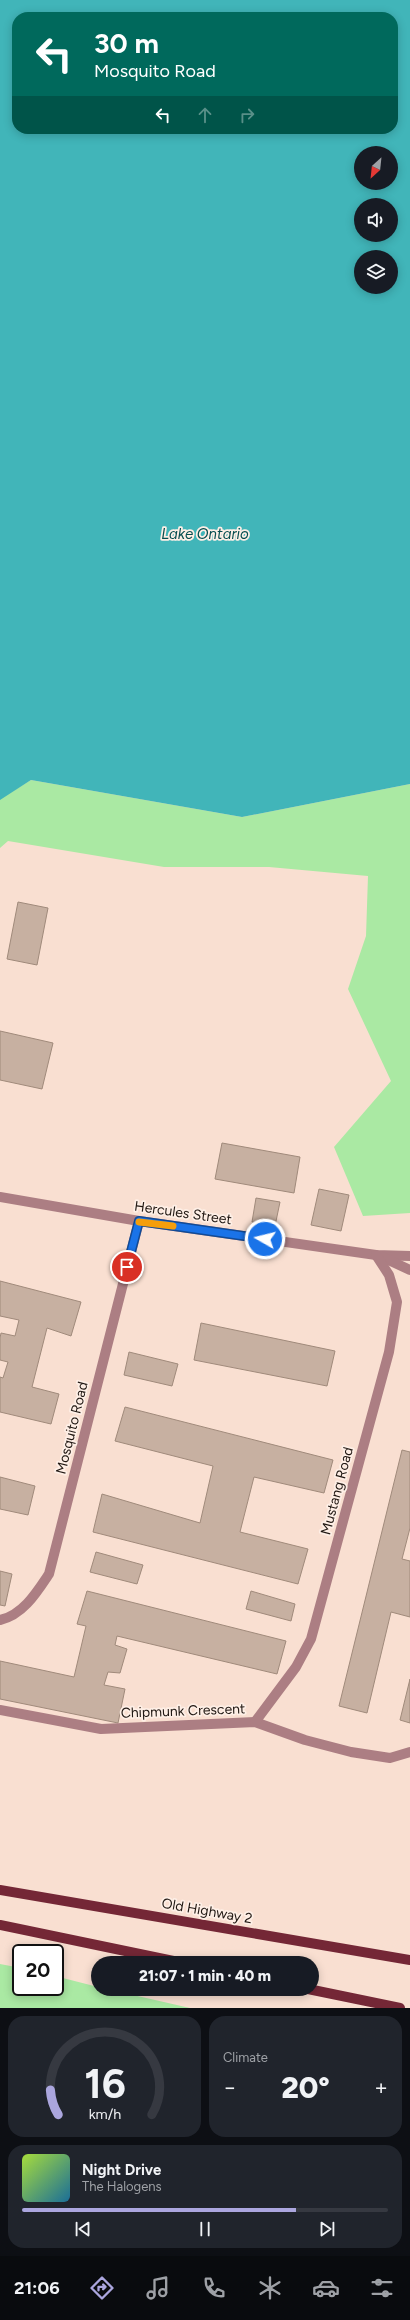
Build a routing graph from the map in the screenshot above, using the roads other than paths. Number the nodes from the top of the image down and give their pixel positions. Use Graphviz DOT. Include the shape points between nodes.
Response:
graph roads {
  1 [pos="0,1197"];
  2 [pos="139,1221"];
  3 [pos="376,1255"];
  4 [pos="410,1256"];
  5 [pos="410,1270"];
  6 [pos="0,1620"];
  7 [pos="0,1710"];
  8 [pos="255,1722"];
  9 [pos="410,1752"];
  10 [pos="0,1890"];
  11 [pos="0,1925"];
  12 [pos="149,1956"];
  13 [pos="410,1960"];
  14 [pos="319,1991"];
  15 [pos="400,2008"];
  1 -- 2 [label="lane, Hercules Street"];
  2 -- 3 [label="lane, Hercules Street"];
  2 -- 6 [label="lane, Mosquito Road" via="49,1574 21,1609 9,1618"];
  3 -- 4 [label="lane, Hercules Street"];
  3 -- 5 [label="lane"];
  3 -- 8 [label="lane, Mustang Road" via="389,1275 397,1302 389,1352 311,1640 296,1667"];
  7 -- 8 [label="lane, Chipmunk Crescent" via="101,1729"];
  8 -- 9 [label="lane, Chipmunk Crescent" via="305,1740 351,1752 390,1758"];
  10 -- 13 [label="main road, Old Highway 2"];
  11 -- 12 [label="main road"];
  14 -- 15 [label="main road"];
}
